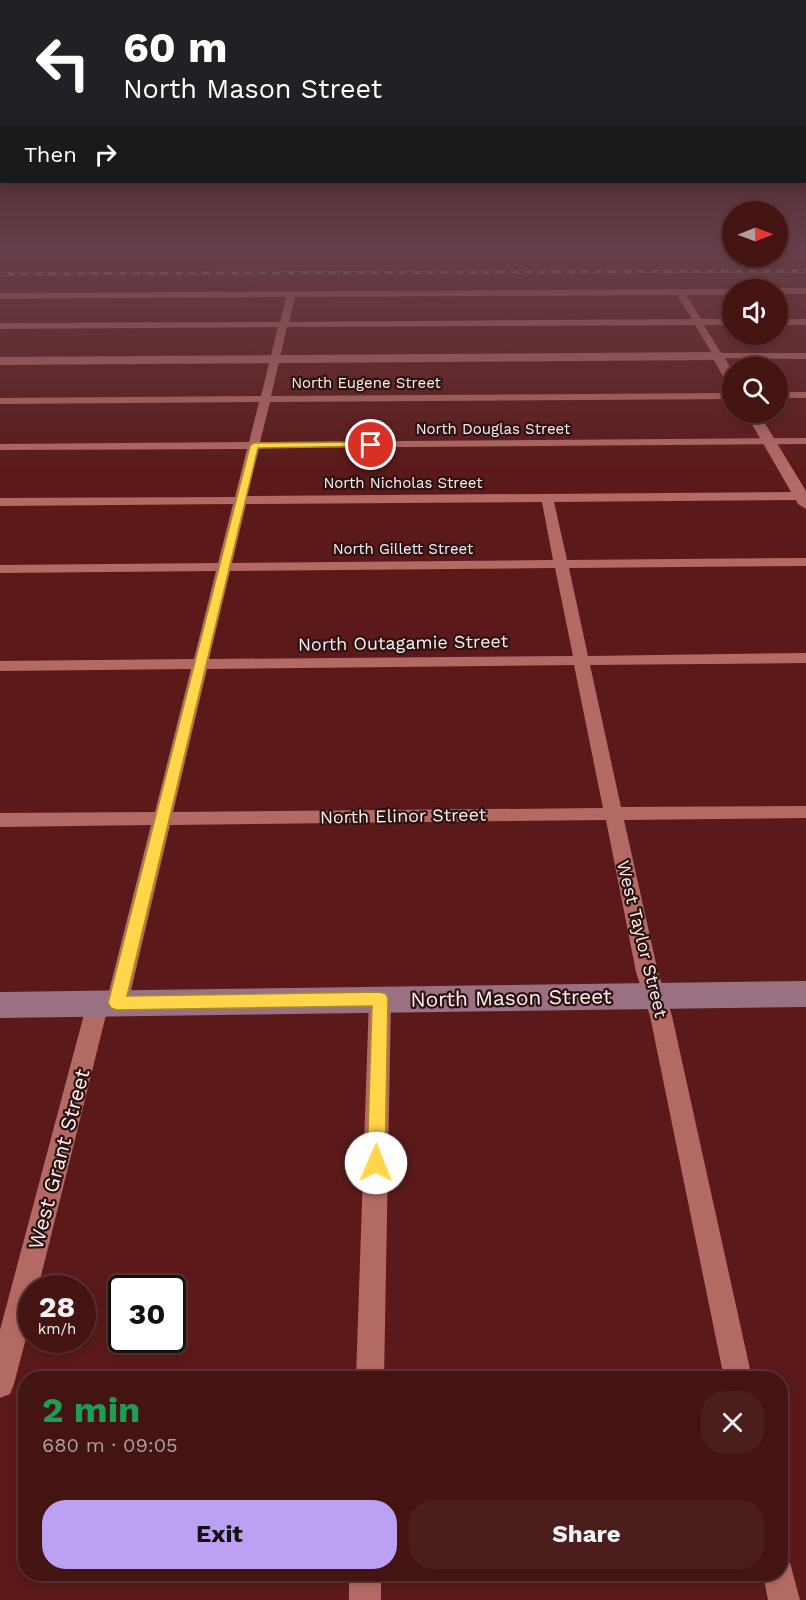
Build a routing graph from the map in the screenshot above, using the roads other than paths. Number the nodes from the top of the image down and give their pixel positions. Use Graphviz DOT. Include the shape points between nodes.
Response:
graph roads {
  1 [pos="698,322"];
  2 [pos="560,323"];
  3 [pos="284,324"];
  4 [pos="0,326"];
  5 [pos="806,356"];
  6 [pos="718,357"];
  7 [pos="275,359"];
  8 [pos="0,361"];
  9 [pos="722,364"];
  10 [pos="788,395"];
  11 [pos="806,395"];
  12 [pos="722,396"];
  13 [pos="266,399"];
  14 [pos="0,401"];
  15 [pos="758,423"];
  16 [pos="769,441"];
  17 [pos="806,441"];
  18 [pos="254,446"];
  19 [pos="0,447"];
  20 [pos="547,498"];
  21 [pos="804,499"];
  22 [pos="240,501"];
  23 [pos="0,502"];
  24 [pos="806,562"];
  25 [pos="561,564"];
  26 [pos="224,567"];
  27 [pos="0,569"];
  28 [pos="806,658"];
  29 [pos="582,660"];
  30 [pos="200,664"];
  31 [pos="0,666"];
  32 [pos="806,812"];
  33 [pos="613,814"];
  34 [pos="161,819"];
  35 [pos="0,820"];
  36 [pos="806,994"];
  37 [pos="655,996"];
  38 [pos="380,999"];
  39 [pos="107,1003"];
  40 [pos="0,1005"];
  41 [pos="370,1371"];
  42 [pos="736,1371"];
  43 [pos="0,1384"];
  44 [pos="365,1581"];
  45 [pos="780,1581"];
  46 [pos="365,1600"];
  47 [pos="784,1600"];
  1 -- 6 [label="street"];
  2 -- 3 [label="street"];
  3 -- 4 [label="street"];
  3 -- 7 [label="street, West Grant Street"];
  5 -- 6 [label="street"];
  6 -- 7 [label="street"];
  6 -- 9 [label="street"];
  7 -- 8 [label="street"];
  7 -- 13 [label="street, West Grant Street"];
  10 -- 11 [label="street"];
  12 -- 13 [label="street, North Eugene Street"];
  13 -- 14 [label="street, North Eugene Street"];
  13 -- 18 [label="street, West Grant Street"];
  15 -- 16 [label="street"];
  16 -- 17 [label="street, North Douglas Street"];
  16 -- 18 [label="street, North Douglas Street"];
  16 -- 21 [label="street"];
  18 -- 19 [label="street, North Douglas Street"];
  18 -- 22 [label="street, West Grant Street"];
  20 -- 21 [label="street, North Nicholas Street"];
  20 -- 22 [label="street, North Nicholas Street"];
  20 -- 25 [label="street, West Taylor Street"];
  22 -- 23 [label="street, North Nicholas Street"];
  22 -- 26 [label="street, West Grant Street"];
  24 -- 25 [label="street, North Gillett Street"];
  25 -- 26 [label="street, North Gillett Street"];
  25 -- 29 [label="street, West Taylor Street"];
  26 -- 27 [label="street, North Gillett Street"];
  26 -- 30 [label="street, West Grant Street"];
  28 -- 29 [label="street, North Outagamie Street"];
  29 -- 30 [label="street, North Outagamie Street"];
  29 -- 33 [label="street, West Taylor Street"];
  30 -- 31 [label="street, North Outagamie Street"];
  30 -- 34 [label="street, West Grant Street"];
  32 -- 33 [label="street, North Elinor Street"];
  33 -- 34 [label="street, North Elinor Street"];
  33 -- 37 [label="street, West Taylor Street" via="646,972"];
  34 -- 35 [label="street, North Elinor Street"];
  34 -- 39 [label="street, West Grant Street"];
  36 -- 37 [label="main road, North Mason Street"];
  37 -- 38 [label="main road, North Mason Street"];
  37 -- 42 [label="street, West Taylor Street"];
  38 -- 39 [label="main road, North Mason Street"];
  38 -- 41 [label="street"];
  39 -- 40 [label="main road, North Mason Street"];
  39 -- 43 [label="street, West Grant Street"];
  44 -- 46 [label="street"];
  45 -- 47 [label="street"];
}
